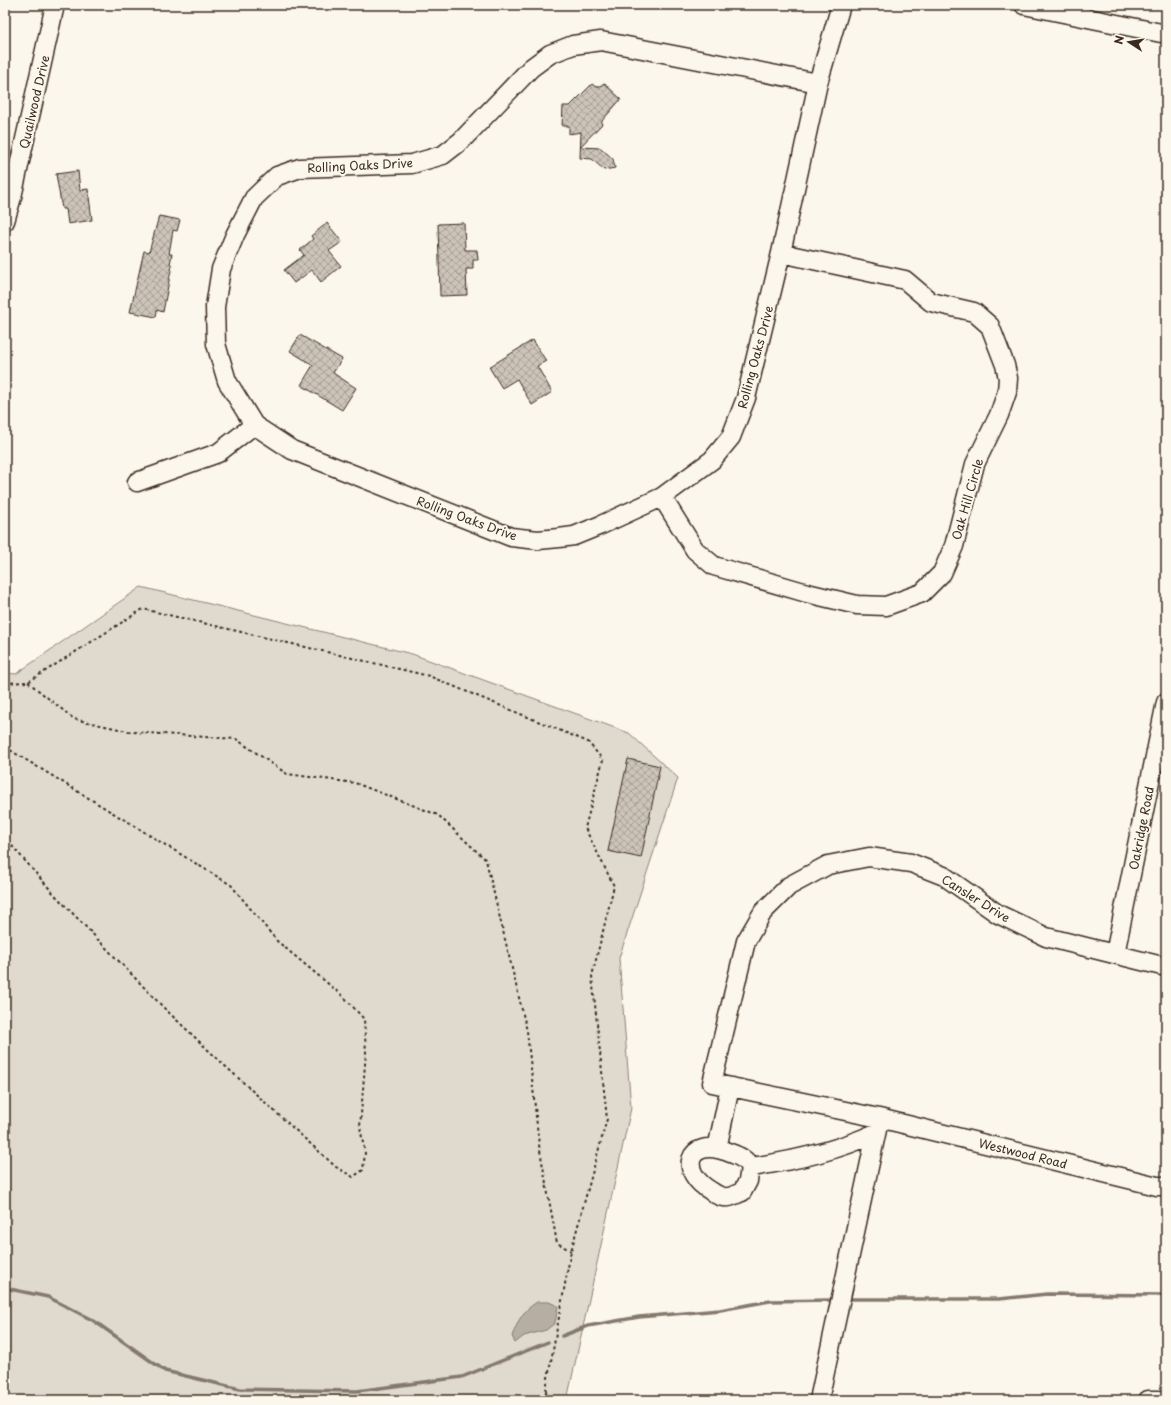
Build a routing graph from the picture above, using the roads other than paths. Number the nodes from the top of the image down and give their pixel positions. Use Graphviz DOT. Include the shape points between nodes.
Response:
graph roads {
  1 [pos="55,5"];
  2 [pos="841,5"];
  3 [pos="1024,5"];
  4 [pos="1166,34"];
  5 [pos="818,83"];
  6 [pos="5,221"];
  7 [pos="781,252"];
  8 [pos="254,425"];
  9 [pos="137,482"];
  10 [pos="662,497"];
  11 [pos="1166,702"];
  12 [pos="1115,954"];
  13 [pos="1166,967"];
  14 [pos="712,1083"];
  15 [pos="730,1087"];
  16 [pos="878,1126"];
  17 [pos="717,1149"];
  18 [pos="750,1167"];
  19 [pos="1166,1186"];
  20 [pos="819,1400"];
  21 [pos="1148,1400"];
  22 [pos="1159,1400"];
  1 -- 6 [label="street, Quailwood Drive"];
  2 -- 5 [label="street, Rolling Oaks Drive"];
  3 -- 4 [label="street"];
  5 -- 7 [label="street, Rolling Oaks Drive"];
  5 -- 8 [label="street, Rolling Oaks Drive" via="601,41 573,45 550,54 531,68 461,141 443,155 412,164 300,168 277,176 254,198 235,235 221,269 215,307 216,344 227,381"];
  7 -- 10 [label="street, Rolling Oaks Drive" via="746,398 731,437 712,460"];
  7 -- 10 [label="street, Oak Hill Circle" via="905,280 931,302 974,312 990,326 1005,365 1008,378 1007,392 999,415 975,464 954,546 942,573 922,593 886,606 857,605 807,593 714,566 695,550"];
  8 -- 9 [label="street" via="218,453"];
  8 -- 10 [label="street, Rolling Oaks Drive" via="292,450 511,537 538,540 574,536"];
  11 -- 12 [label="street, Oakridge Road"];
  12 -- 13 [label="street, Cansler Drive"];
  12 -- 14 [label="street, Cansler Drive" via="1046,937 998,914 944,876 911,863 869,857 828,865 790,886 763,912 746,941"];
  14 -- 15 [label="street, Westwood Road"];
  15 -- 16 [label="street, Westwood Road"];
  15 -- 17 [label="street"];
  16 -- 18 [label="street" via="852,1144 818,1154"];
  16 -- 19 [label="street, Westwood Road"];
  16 -- 20 [label="street"];
  17 -- 18 [label="street" via="739,1156 747,1161"];
  17 -- 18 [label="street" via="698,1150 691,1160 690,1168 702,1187 716,1195 728,1197 742,1192 748,1181"];
  21 -- 22 [label="street"];
}
